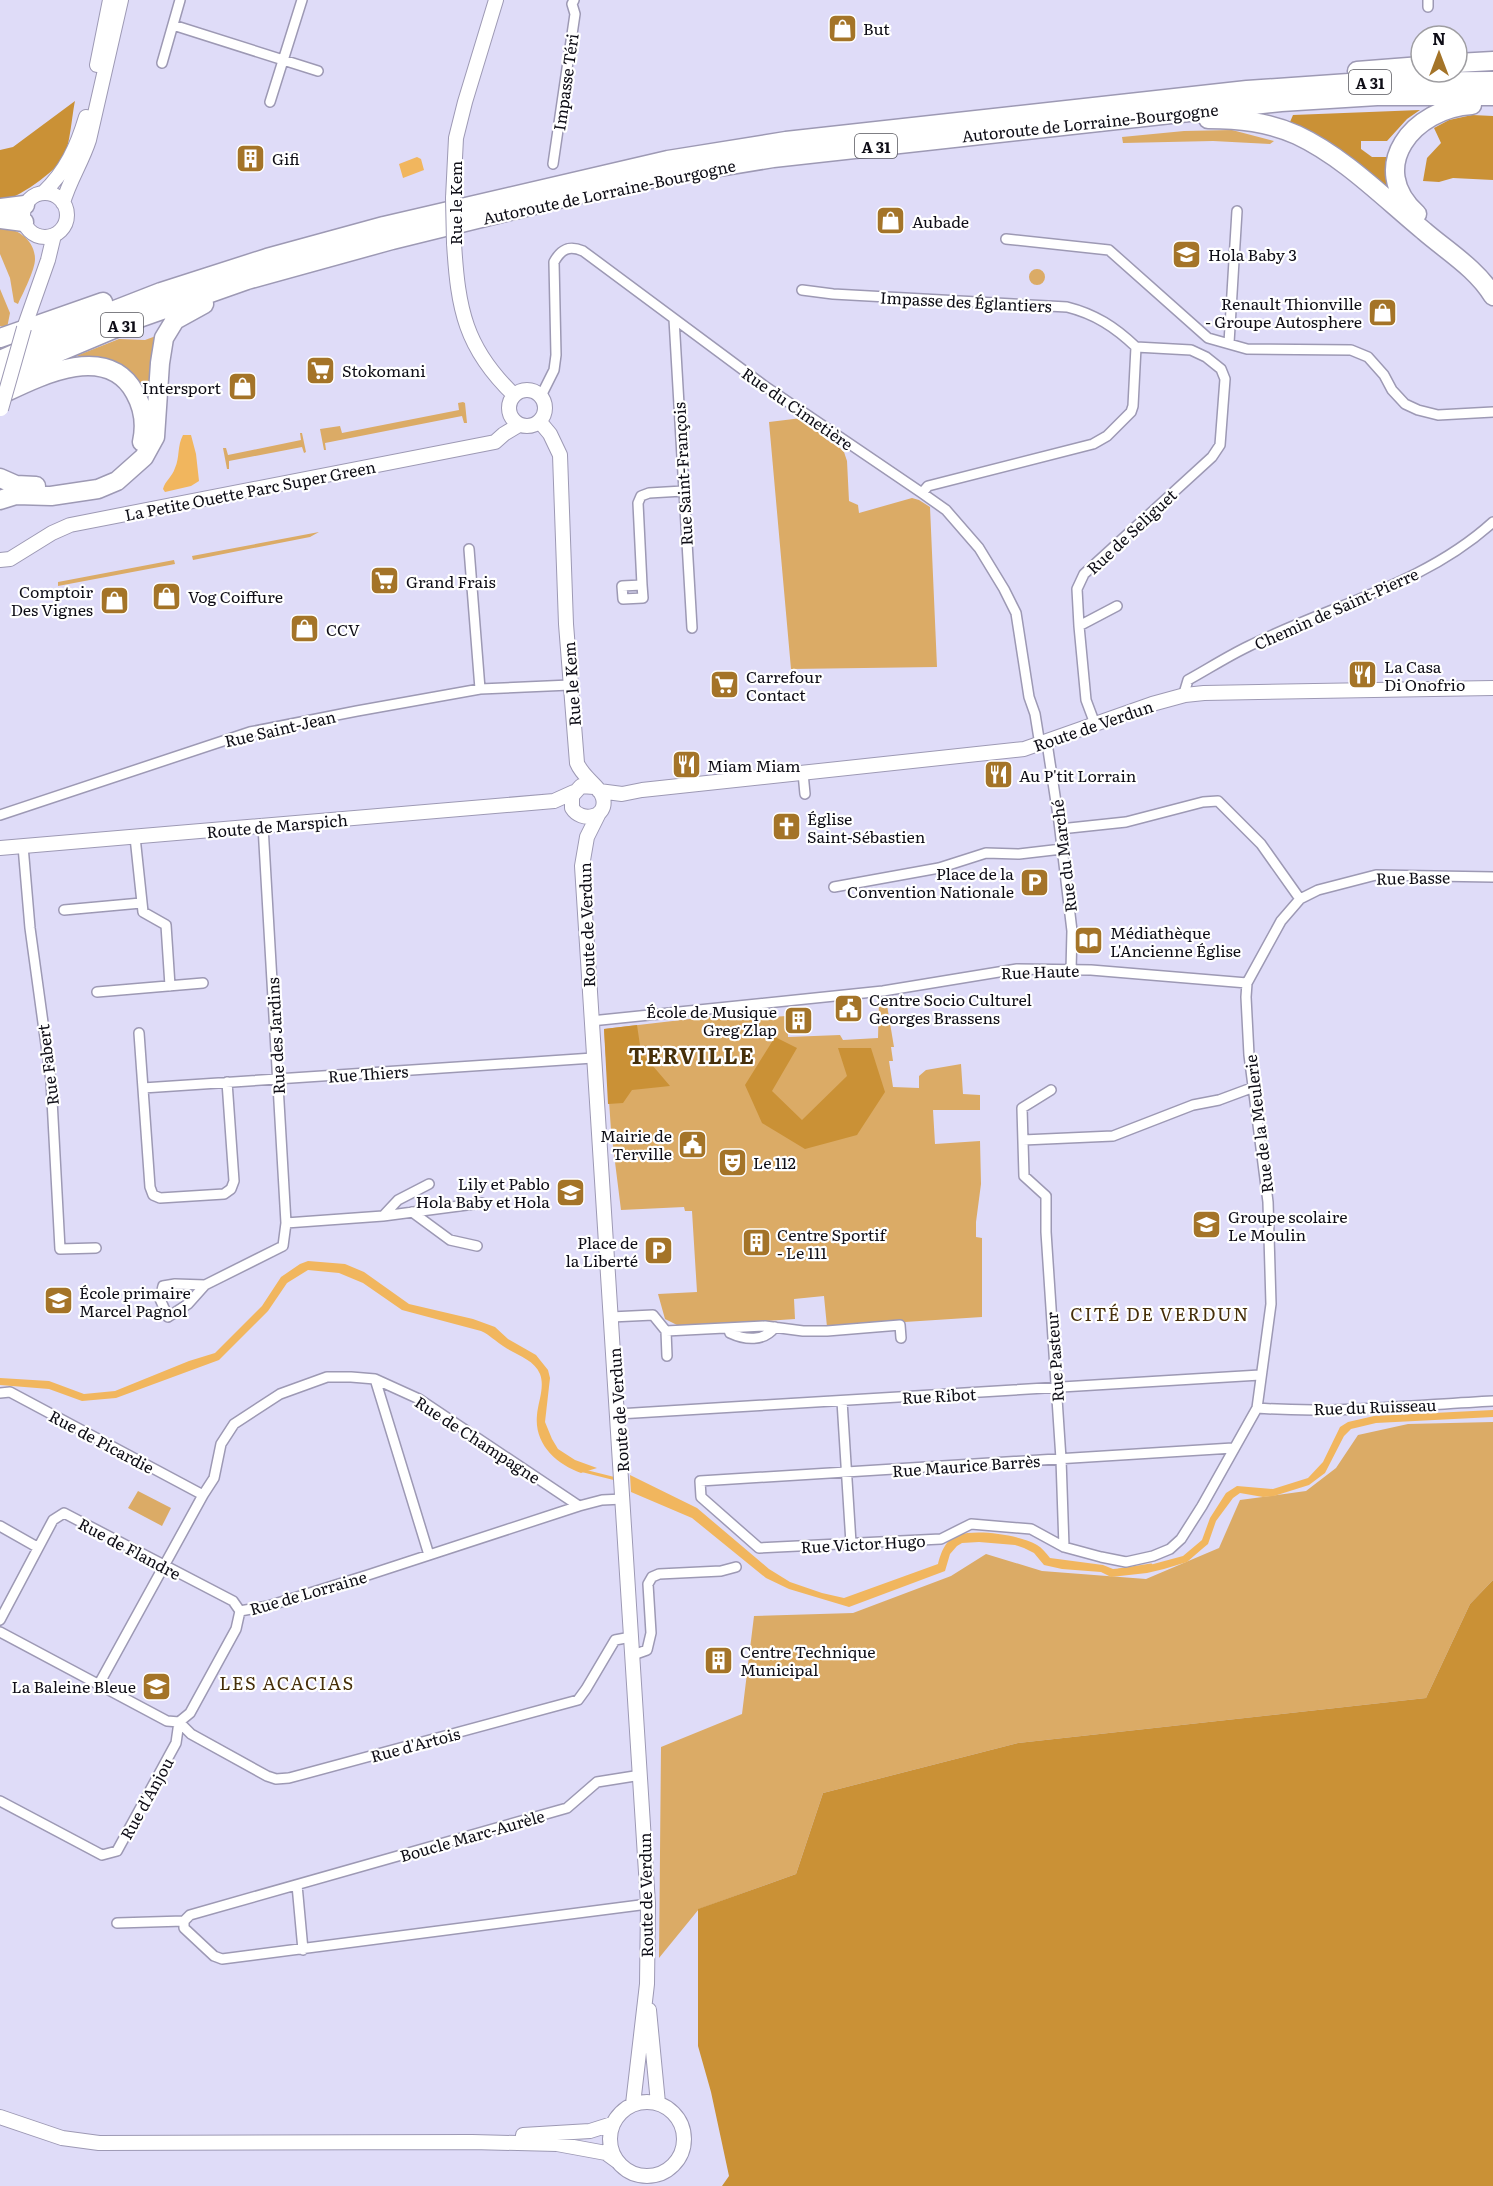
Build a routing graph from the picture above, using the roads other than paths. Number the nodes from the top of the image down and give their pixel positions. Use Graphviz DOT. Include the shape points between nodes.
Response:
graph roads {
  1 [pos="110,0"];
  2 [pos="121,0"];
  3 [pos="180,0"];
  4 [pos="302,0"];
  5 [pos="496,0"];
  6 [pos="571,1"];
  7 [pos="173,26"];
  8 [pos="283,60"];
  9 [pos="1493,61"];
  10 [pos="1469,62"];
  11 [pos="162,63"];
  12 [pos="1409,67"];
  13 [pos="318,71"];
  14 [pos="1493,81"];
  15 [pos="1247,90"];
  16 [pos="1493,96"];
  17 [pos="270,102"];
  18 [pos="1493,103"];
  19 [pos="1083,123"];
  20 [pos="553,164"];
  21 [pos="43,193"];
  22 [pos="63,203"];
  23 [pos="0,208"];
  24 [pos="1237,211"];
  25 [pos="0,219"];
  26 [pos="29,221"];
  27 [pos="54,235"];
  28 [pos="1006,239"];
  29 [pos="227,270"];
  30 [pos="42,273"];
  31 [pos="1493,275"];
  32 [pos="247,280"];
  33 [pos="802,290"];
  34 [pos="1493,296"];
  35 [pos="674,320"];
  36 [pos="0,338"];
  37 [pos="1229,343"];
  38 [pos="1137,347"];
  39 [pos="0,360"];
  40 [pos="0,377"];
  41 [pos="514,395"];
  42 [pos="541,396"];
  43 [pos="0,405"];
  44 [pos="1493,412"];
  45 [pos="515,421"];
  46 [pos="540,422"];
  47 [pos="128,473"];
  48 [pos="0,478"];
  49 [pos="0,485"];
  50 [pos="682,491"];
  51 [pos="76,492"];
  52 [pos="0,493"];
  53 [pos="922,493"];
  54 [pos="0,500"];
  55 [pos="1493,522"];
  56 [pos="470,549"];
  57 [pos="0,560"];
  58 [pos="642,585"];
  59 [pos="1117,606"];
  60 [pos="1079,626"];
  61 [pos="692,628"];
  62 [pos="570,686"];
  63 [pos="1493,688"];
  64 [pos="480,689"];
  65 [pos="1185,695"];
  66 [pos="1095,724"];
  67 [pos="1044,744"];
  68 [pos="580,772"];
  69 [pos="803,773"];
  70 [pos="597,789"];
  71 [pos="575,790"];
  72 [pos="622,794"];
  73 [pos="805,794"];
  74 [pos="554,801"];
  75 [pos="601,810"];
  76 [pos="576,812"];
  77 [pos="0,815"];
  78 [pos="263,826"];
  79 [pos="1060,829"];
  80 [pos="135,837"];
  81 [pos="587,837"];
  82 [pos="23,846"];
  83 [pos="0,848"];
  84 [pos="1062,849"];
  85 [pos="1493,877"];
  86 [pos="834,887"];
  87 [pos="1300,899"];
  88 [pos="141,903"];
  89 [pos="64,910"];
  90 [pos="1071,970"];
  91 [pos="203,983"];
  92 [pos="1247,983"];
  93 [pos="170,986"];
  94 [pos="97,992"];
  95 [pos="591,1021"];
  96 [pos="139,1033"];
  97 [pos="593,1058"];
  98 [pos="278,1079"];
  99 [pos="227,1082"];
  100 [pos="1254,1087"];
  101 [pos="142,1088"];
  102 [pos="1051,1090"];
  103 [pos="1023,1140"];
  104 [pos="429,1184"];
  105 [pos="482,1203"];
  106 [pos="412,1212"];
  107 [pos="382,1216"];
  108 [pos="286,1223"];
  109 [pos="477,1246"];
  110 [pos="96,1248"];
  111 [pos="205,1285"];
  112 [pos="612,1317"];
  113 [pos="666,1331"];
  114 [pos="901,1338"];
  115 [pos="667,1356"];
  116 [pos="1260,1375"];
  117 [pos="375,1379"];
  118 [pos="1056,1388"];
  119 [pos="0,1393"];
  120 [pos="842,1401"];
  121 [pos="1493,1401"];
  122 [pos="1257,1408"];
  123 [pos="618,1414"];
  124 [pos="1233,1448"];
  125 [pos="1061,1459"];
  126 [pos="846,1472"];
  127 [pos="700,1481"];
  128 [pos="203,1495"];
  129 [pos="623,1499"];
  130 [pos="579,1506"];
  131 [pos="0,1526"];
  132 [pos="850,1543"];
  133 [pos="37,1547"];
  134 [pos="1064,1547"];
  135 [pos="429,1555"];
  136 [pos="164,1566"];
  137 [pos="736,1567"];
  138 [pos="240,1611"];
  139 [pos="0,1620"];
  140 [pos="0,1632"];
  141 [pos="631,1637"];
  142 [pos="633,1655"];
  143 [pos="99,1684"];
  144 [pos="179,1722"];
  145 [pos="640,1776"];
  146 [pos="0,1801"];
  147 [pos="297,1885"];
  148 [pos="648,1904"];
  149 [pos="184,1922"];
  150 [pos="117,1923"];
  151 [pos="303,1950"];
  152 [pos="647,1984"];
  153 [pos="658,2103"];
  154 [pos="633,2104"];
  155 [pos="0,2117"];
  156 [pos="612,2124"];
  157 [pos="405,2143"];
  158 [pos="617,2160"];
  159 [pos="635,2180"];
  160 [pos="659,2180"];
  1 -- 21 [label="main road" via="80,138 58,178"];
  2 -- 22 [label="main road" via="89,140"];
  3 -- 7 [label="street"];
  4 -- 8 [label="street"];
  5 -- 41 [label="main road, Rue le Kem, bridge" via="456,138 454,243 467,328 477,352"];
  6 -- 20 [label="street, Impasse Téri" via="575,14"];
  7 -- 8 [label="street"];
  7 -- 11 [label="street"];
  8 -- 13 [label="street"];
  8 -- 17 [label="street"];
  9 -- 10 [label="highway"];
  12 -- 15 [label="highway" via="1266,81"];
  14 -- 15 [label="highway, Autoroute de Lorraine-Bourgogne / A 31" via="1363,82"];
  15 -- 29 [label="highway, Autoroute de Lorraine-Bourgogne / A 31" via="786,141 702,154 395,224"];
  16 -- 19 [label="highway, Autoroute de Lorraine-Bourgogne / A 31" via="1314,99"];
  18 -- 31 [label="highway" via="1455,106 1425,119 1406,139 1395,174 1405,201 1414,212"];
  19 -- 32 [label="highway, Autoroute de Lorraine-Bourgogne / A 31" via="773,158 670,175 414,234"];
  19 -- 34 [label="highway" via="1239,120 1296,135 1358,176 1476,274"];
  21 -- 22 [label="main road" via="55,195"];
  21 -- 26 [label="main road" via="36,195"];
  22 -- 27 [label="main road" via="67,212 65,223"];
  23 -- 26 [label="highway"];
  24 -- 37 [label="street"];
  25 -- 26 [label="highway"];
  26 -- 27 [label="main road" via="43,237"];
  26 -- 30 [label="main road" via="41,252"];
  27 -- 30 [label="main road"];
  28 -- 37 [label="street" via="1109,250 1208,338"];
  29 -- 36 [label="highway" via="206,268"];
  29 -- 39 [label="highway, Autoroute de Lorraine-Bourgogne / A 31" via="102,315"];
  30 -- 43 [label="main road, bridge"];
  32 -- 40 [label="highway, Autoroute de Lorraine-Bourgogne / A 31" via="142,316"];
  32 -- 47 [label="highway" via="175,320 164,338 155,437 144,457"];
  33 -- 38 [label="street, Impasse des Églantiers" via="1067,307 1103,320"];
  35 -- 42 [label="street, Rue du Cimetière" via="583,252 574,247 565,249 554,262 556,355 554,370"];
  35 -- 50 [label="street, Rue Saint-François"];
  35 -- 53 [label="street, Rue du Cimetière" via="782,399"];
  37 -- 44 [label="street" via="1247,349 1351,350 1368,357 1405,404 1418,410 1438,415"];
  38 -- 53 [label="street" via="1133,406 1128,416 1099,441 928,486"];
  38 -- 60 [label="street, Rue de Seliguet" via="1191,350 1221,369 1225,387 1220,445 1084,574 1077,589"];
  41 -- 42 [label="main road" via="525,390"];
  41 -- 45 [label="main road" via="509,406"];
  42 -- 46 [label="main road" via="545,412"];
  43 -- 47 [label="highway" via="33,380 78,365 118,373 143,408 140,450"];
  45 -- 46 [label="main road" via="530,427"];
  45 -- 57 [label="main road, La Petite Ouette Parc Super Green" via="495,442 479,446 70,525 10,559"];
  46 -- 62 [label="main road, Rue le Kem" via="560,455"];
  47 -- 51 [label="highway" via="98,489"];
  48 -- 51 [label="highway" via="16,485"];
  49 -- 52 [label="main road"];
  50 -- 58 [label="street" via="641,496 638,503"];
  50 -- 61 [label="street, Rue Saint-François"];
  51 -- 54 [label="highway" via="16,495"];
  53 -- 67 [label="street, Rue du Cimetière" via="946,510 979,548 1016,613 1029,697"];
  55 -- 65 [label="street, Chemin de Saint-Pierre" via="1472,542 1433,566 1249,646 1188,680"];
  56 -- 64 [label="street"];
  59 -- 60 [label="street"];
  60 -- 66 [label="street, Rue de Seliguet" via="1086,700"];
  62 -- 64 [label="street, Rue Saint-Jean"];
  62 -- 68 [label="main road, Rue le Kem"];
  63 -- 65 [label="main road, Route de Verdun"];
  64 -- 77 [label="street, Rue Saint-Jean" via="250,732"];
  65 -- 66 [label="main road, Route de Verdun"];
  66 -- 67 [label="main road, Route de Verdun"];
  67 -- 69 [label="main road, Route de Verdun"];
  67 -- 79 [label="street, Rue du Marché"];
  68 -- 70 [label="main road"];
  68 -- 71 [label="main road, Rue le Kem"];
  69 -- 72 [label="main road, Route de Verdun"];
  69 -- 73 [label="street"];
  70 -- 71 [label="main road" via="585,785"];
  70 -- 72 [label="main road, Route de Verdun"];
  70 -- 75 [label="main road" via="603,799"];
  71 -- 74 [label="main road, Route de Marspich"];
  71 -- 76 [label="main road" via="571,800"];
  72 -- 75 [label="main road, Route de Verdun"];
  74 -- 76 [label="main road, Route de Marspich"];
  74 -- 78 [label="main road, Route de Marspich"];
  75 -- 76 [label="main road" via="590,818"];
  75 -- 81 [label="main road, Route de Verdun"];
  76 -- 81 [label="main road, Route de Verdun"];
  78 -- 80 [label="main road, Route de Marspich"];
  78 -- 98 [label="street, Rue des Jardins"];
  79 -- 84 [label="street, Rue du Marché"];
  79 -- 87 [label="street" via="1126,822 1218,801 1260,844"];
  80 -- 82 [label="main road, Route de Marspich"];
  80 -- 88 [label="street"];
  81 -- 95 [label="main road, Route de Verdun" via="582,866"];
  82 -- 83 [label="main road, Route de Marspich"];
  82 -- 110 [label="street, Rue Fabert" via="51,1081 60,1249"];
  84 -- 86 [label="street" via="986,854 939,868"];
  84 -- 90 [label="street, Rue du Marché" via="1072,931"];
  85 -- 87 [label="street, Rue Basse" via="1376,875 1318,890"];
  87 -- 92 [label="street" via="1281,921"];
  88 -- 89 [label="street"];
  88 -- 93 [label="street" via="142,912 166,925"];
  90 -- 92 [label="street, Rue Haute"];
  90 -- 95 [label="street, Rue Haute" via="1017,969 883,991"];
  91 -- 93 [label="street"];
  92 -- 100 [label="street, Rue de la Meulerie"];
  93 -- 94 [label="street"];
  95 -- 97 [label="main road, Route de Verdun"];
  96 -- 101 [label="street"];
  97 -- 98 [label="street, Rue Thiers"];
  97 -- 112 [label="main road, Route de Verdun"];
  98 -- 99 [label="street, Rue Thiers"];
  98 -- 108 [label="street, Rue des Jardins"];
  99 -- 101 [label="street, Rue Thiers"];
  99 -- 101 [label="street" via="234,1181 224,1194 160,1198 153,1195"];
  100 -- 103 [label="street" via="1193,1105 1113,1136"];
  100 -- 116 [label="street, Rue de la Meulerie" via="1268,1202 1271,1304"];
  102 -- 103 [label="street" via="1023,1108"];
  103 -- 118 [label="street, Rue Pasteur" via="1024,1176 1046,1196"];
  104 -- 107 [label="street" via="398,1200"];
  105 -- 106 [label="street"];
  106 -- 107 [label="street"];
  106 -- 109 [label="street" via="450,1240"];
  107 -- 108 [label="street"];
  108 -- 111 [label="street, Rue des Jardins" via="283,1246"];
  111 -- 111 [label="street" via="163,1286 160,1299 168,1317 188,1304"];
  112 -- 113 [label="street" via="653,1315"];
  112 -- 123 [label="main road, Route de Verdun"];
  113 -- 114 [label="street" via="775,1327 815,1331 900,1325"];
  113 -- 115 [label="street"];
  116 -- 118 [label="street, Rue Ribot"];
  116 -- 122 [label="street, Rue de la Meulerie"];
  117 -- 128 [label="street, Rue de Champagne" via="327,1377 280,1394 249,1413 234,1424 221,1444 214,1478"];
  117 -- 130 [label="street, Rue de Champagne" via="419,1399"];
  117 -- 135 [label="street"];
  118 -- 120 [label="street, Rue Ribot"];
  118 -- 125 [label="street, Rue Pasteur"];
  119 -- 128 [label="street, Rue de Picardie" via="10,1392"];
  120 -- 123 [label="street, Rue Ribot"];
  120 -- 126 [label="street"];
  121 -- 122 [label="street, Rue du Ruisseau"];
  122 -- 124 [label="street, Rue Victor Hugo"];
  123 -- 129 [label="main road, Route de Verdun"];
  124 -- 125 [label="street, Rue Maurice Barrès"];
  124 -- 134 [label="street, Rue Victor Hugo" via="1202,1506 1181,1539 1170,1548 1126,1562"];
  125 -- 126 [label="street, Rue Maurice Barrès"];
  125 -- 134 [label="street, Rue Pasteur"];
  126 -- 127 [label="street, Rue Maurice Barrès"];
  126 -- 132 [label="street"];
  127 -- 132 [label="street, Rue Victor Hugo" via="701,1497 759,1548"];
  128 -- 136 [label="street, Rue de Champagne"];
  129 -- 130 [label="street, Rue de Lorraine"];
  129 -- 141 [label="main road, Route de Verdun"];
  130 -- 135 [label="street, Rue de Lorraine"];
  131 -- 133 [label="street"];
  132 -- 134 [label="street, Rue Victor Hugo" via="941,1539 971,1524 1031,1529"];
  133 -- 136 [label="street, Rue de Flandre" via="53,1520 64,1514"];
  133 -- 139 [label="street, Rue de Flandre"];
  135 -- 138 [label="street, Rue de Lorraine" via="268,1606"];
  136 -- 138 [label="street, Rue de Flandre" via="233,1601"];
  136 -- 143 [label="street, Rue de Champagne"];
  137 -- 142 [label="street" via="652,1577 648,1584 651,1633 647,1650"];
  138 -- 144 [label="street, Rue de Lorraine" via="236,1629 190,1713"];
  140 -- 143 [label="street, Rue d'Artois"];
  141 -- 142 [label="main road, Route de Verdun"];
  141 -- 144 [label="street, Rue d'Artois" via="615,1640 578,1700 289,1778 267,1776 191,1734"];
  142 -- 145 [label="main road, Route de Verdun"];
  143 -- 144 [label="street, Rue d'Artois" via="167,1721"];
  144 -- 146 [label="street, Rue d'Anjou" via="176,1743 117,1851 102,1855"];
  145 -- 147 [label="street, Boucle Marc-Aurèle" via="597,1782 567,1808"];
  145 -- 148 [label="main road, Route de Verdun"];
  147 -- 149 [label="street, Boucle Marc-Aurèle" via="190,1915"];
  147 -- 151 [label="street"];
  148 -- 151 [label="street"];
  148 -- 152 [label="main road, Route de Verdun"];
  149 -- 150 [label="street, Boucle Marc-Aurèle"];
  149 -- 151 [label="street" via="184,1928 222,1959"];
  152 -- 153 [label="main road, Route de Verdun"];
  152 -- 154 [label="main road, Route de Verdun"];
  153 -- 154 [label="main road"];
  153 -- 160 [label="main road" via="676,2116 684,2137 678,2159"];
  154 -- 156 [label="main road"];
  155 -- 157 [label="main road" via="62,2138 99,2143"];
  156 -- 157 [label="main road" via="590,2132"];
  156 -- 158 [label="main road" via="609,2143"];
  157 -- 158 [label="main road" via="557,2144 606,2153"];
  158 -- 159 [label="main road"];
  159 -- 160 [label="main road" via="643,2175"];
}
